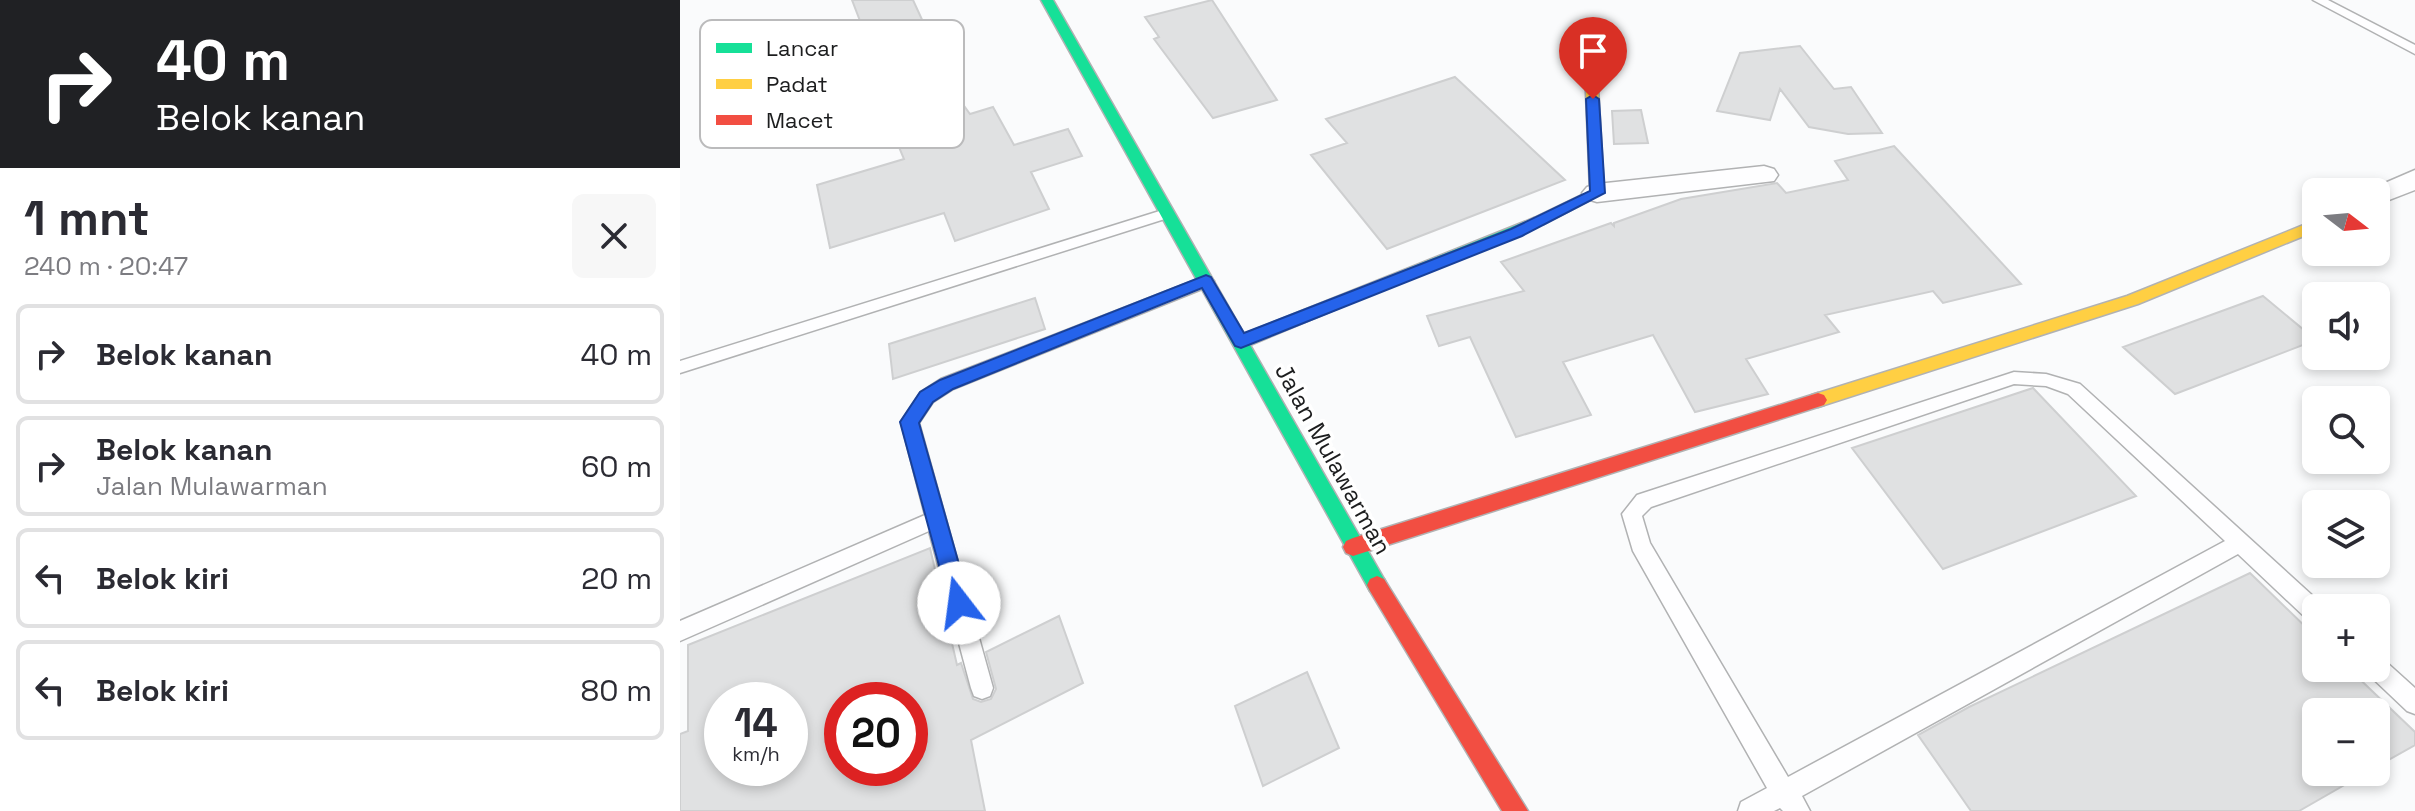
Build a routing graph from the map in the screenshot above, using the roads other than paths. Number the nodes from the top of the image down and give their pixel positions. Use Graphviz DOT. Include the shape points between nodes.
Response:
graph roads {
  1 [pos="1047,0"];
  2 [pos="2319,0"];
  3 [pos="2415,50"];
  4 [pos="1591,69"];
  5 [pos="1764,175"];
  6 [pos="2415,179"];
  7 [pos="2390,190"];
  8 [pos="1597,193"];
  9 [pos="1166,214"];
  10 [pos="2302,232"];
  11 [pos="1206,281"];
  12 [pos="1241,342"];
  13 [pos="680,367"];
  14 [pos="936,519"];
  15 [pos="2239,543"];
  16 [pos="1353,547"];
  17 [pos="2302,600"];
  18 [pos="680,631"];
  19 [pos="2390,680"];
  20 [pos="982,688"];
  21 [pos="2415,703"];
  22 [pos="1791,801"];
  23 [pos="1516,811"];
  24 [pos="1750,811"];
  1 -- 9 [label="main road, Jalan Mulawarman"];
  2 -- 3 [label="lane"];
  4 -- 8 [label="main road"];
  5 -- 8 [label="street"];
  6 -- 7 [label="street"];
  8 -- 12 [label="main road" via="1503,238"];
  9 -- 11 [label="main road, Jalan Mulawarman"];
  9 -- 13 [label="lane"];
  10 -- 16 [label="main road" via="2117,306"];
  11 -- 12 [label="main road, Jalan Mulawarman"];
  11 -- 14 [label="lane" via="947,384 927,397 910,422"];
  12 -- 16 [label="main road, Jalan Mulawarman"];
  14 -- 18 [label="lane"];
  14 -- 20 [label="lane"];
  15 -- 17 [label="lane"];
  15 -- 22 [label="lane"];
  15 -- 22 [label="lane" via="2074,389 2046,380 2014,378 1644,501 1632,514 1640,545"];
  16 -- 23 [label="main road, Jalan Mulawarman"];
  19 -- 21 [label="lane"];
  22 -- 24 [label="lane"];
}
